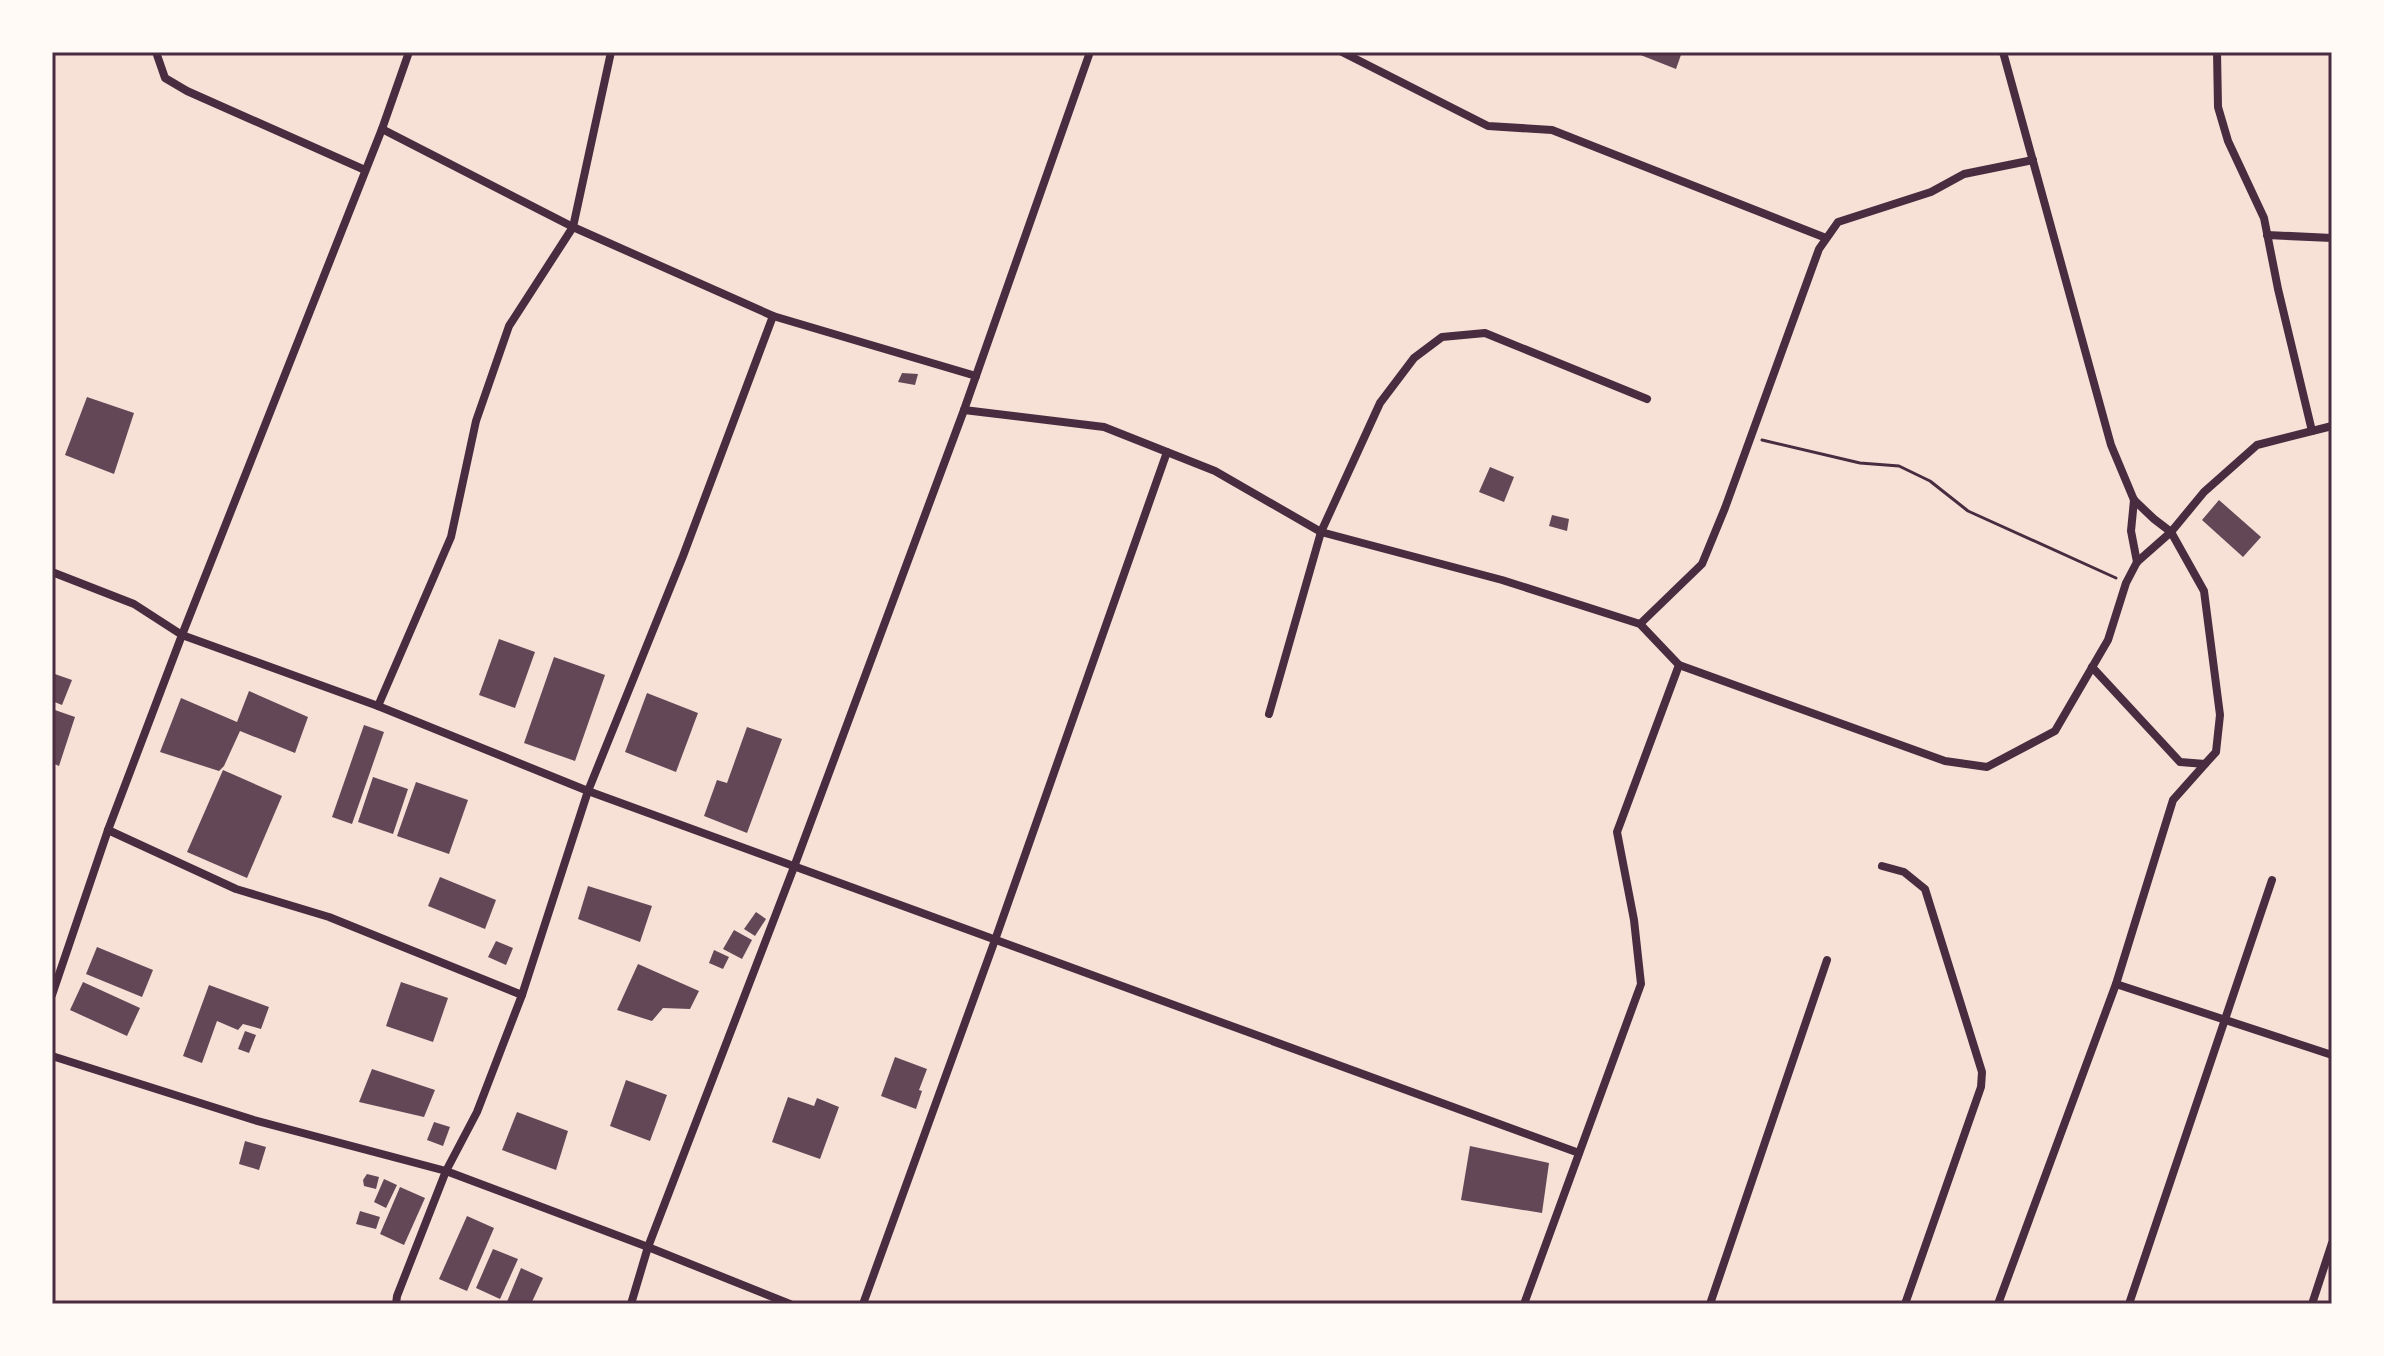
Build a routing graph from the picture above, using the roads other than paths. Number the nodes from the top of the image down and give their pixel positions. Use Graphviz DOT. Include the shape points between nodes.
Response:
graph roads {
  1 [pos="156,52"];
  2 [pos="409,52"];
  3 [pos="611,52"];
  4 [pos="1090,52"];
  5 [pos="1342,52"];
  6 [pos="2003,52"];
  7 [pos="2217,52"];
  8 [pos="382,129"];
  9 [pos="2033,160"];
  10 [pos="365,170"];
  11 [pos="573,227"];
  12 [pos="2267,235"];
  13 [pos="1826,238"];
  14 [pos="2332,238"];
  15 [pos="773,316"];
  16 [pos="976,376"];
  17 [pos="1647,399"];
  18 [pos="964,410"];
  19 [pos="2332,426"];
  20 [pos="2312,431"];
  21 [pos="1167,452"];
  22 [pos="2134,500"];
  23 [pos="1321,532"];
  24 [pos="2171,532"];
  25 [pos="2137,562"];
  26 [pos="52,572"];
  27 [pos="1640,624"];
  28 [pos="182,635"];
  29 [pos="1679,665"];
  30 [pos="2092,667"];
  31 [pos="378,706"];
  32 [pos="1269,714"];
  33 [pos="2205,764"];
  34 [pos="588,791"];
  35 [pos="108,830"];
  36 [pos="1882,866"];
  37 [pos="794,867"];
  38 [pos="2272,880"];
  39 [pos="995,940"];
  40 [pos="1827,960"];
  41 [pos="2116,984"];
  42 [pos="52,995"];
  43 [pos="522,995"];
  44 [pos="2226,1020"];
  45 [pos="2332,1055"];
  46 [pos="52,1056"];
  47 [pos="1579,1153"];
  48 [pos="446,1171"];
  49 [pos="2332,1243"];
  50 [pos="648,1247"];
  51 [pos="396,1304"];
  52 [pos="631,1304"];
  53 [pos="790,1304"];
  54 [pos="863,1304"];
  55 [pos="1524,1304"];
  56 [pos="1710,1304"];
  57 [pos="1905,1304"];
  58 [pos="1998,1304"];
  59 [pos="2129,1304"];
  60 [pos="2312,1304"];
  1 -- 10 [label="street" via="165,78 187,91"];
  2 -- 8 [label="street"];
  3 -- 11 [label="street"];
  4 -- 16 [label="street"];
  5 -- 13 [label="street" via="1488,126 1552,130"];
  6 -- 9 [label="street"];
  7 -- 12 [label="street" via="2218,107"];
  8 -- 10 [label="street"];
  8 -- 11 [label="street"];
  9 -- 13 [label="street" via="1964,174 1931,192 1838,222"];
  9 -- 22 [label="street" via="2111,445"];
  10 -- 28 [label="street"];
  11 -- 15 [label="street"];
  11 -- 31 [label="street" via="509,326 476,421 451,537"];
  12 -- 14 [label="street"];
  12 -- 20 [label="street"];
  13 -- 27 [label="street" via="1702,564"];
  15 -- 16 [label="street"];
  15 -- 34 [label="street"];
  16 -- 18 [label="street"];
  17 -- 23 [label="street" via="1485,333 1442,337 1414,358 1380,403"];
  18 -- 21 [label="street" via="1104,427"];
  18 -- 37 [label="street"];
  19 -- 20 [label="street"];
  20 -- 24 [label="street" via="2257,445 2204,492"];
  21 -- 23 [label="street" via="1215,471"];
  21 -- 39 [label="street"];
  22 -- 24 [label="street"];
  22 -- 25 [label="street" via="2131,531"];
  23 -- 27 [label="street" via="1502,580"];
  23 -- 32 [label="street"];
  24 -- 25 [label="street"];
  24 -- 33 [label="street" via="2204,591 2220,715 2216,752"];
  25 -- 30 [label="street" via="2108,640"];
  26 -- 28 [label="street" via="134,604"];
  27 -- 29 [label="street"];
  28 -- 31 [label="street"];
  28 -- 35 [label="street"];
  29 -- 30 [label="street" via="1945,761 1987,767 2055,731"];
  29 -- 47 [label="street" via="1617,832 1641,984"];
  30 -- 33 [label="street" via="2180,762"];
  31 -- 34 [label="street"];
  33 -- 41 [label="street" via="2173,800"];
  34 -- 37 [label="street"];
  34 -- 43 [label="street"];
  35 -- 42 [label="street"];
  35 -- 43 [label="street" via="236,889 329,917"];
  36 -- 57 [label="street" via="1904,872 1925,889 1982,1072"];
  37 -- 39 [label="street"];
  37 -- 50 [label="street"];
  38 -- 44 [label="street"];
  39 -- 47 [label="street"];
  39 -- 54 [label="street"];
  40 -- 56 [label="street"];
  41 -- 44 [label="street"];
  41 -- 58 [label="street"];
  43 -- 48 [label="street" via="477,1112"];
  44 -- 45 [label="street"];
  44 -- 59 [label="street"];
  46 -- 48 [label="street" via="254,1120"];
  47 -- 55 [label="street"];
  48 -- 50 [label="street"];
  48 -- 51 [label="street"];
  49 -- 60 [label="street"];
  50 -- 52 [label="street"];
  50 -- 53 [label="street"];
}
